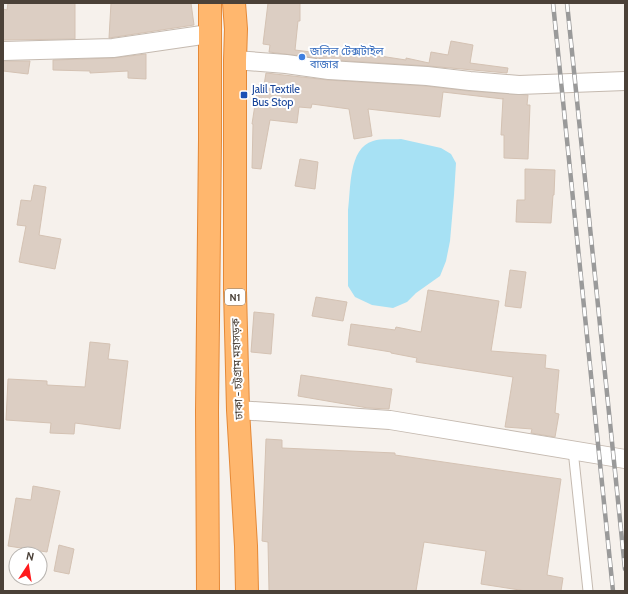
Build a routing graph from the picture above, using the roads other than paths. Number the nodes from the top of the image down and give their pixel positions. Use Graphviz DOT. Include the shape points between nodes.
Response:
graph roads {
  1 [pos="210,3"];
  2 [pos="234,3"];
  3 [pos="209,34"];
  4 [pos="3,51"];
  5 [pos="235,60"];
  6 [pos="625,81"];
  7 [pos="238,410"];
  8 [pos="573,450"];
  9 [pos="625,459"];
  10 [pos="208,591"];
  11 [pos="247,591"];
  12 [pos="588,591"];
  1 -- 3 [label="highway"];
  2 -- 5 [label="highway, ঢাকা - চট্টগ্রাম মহাসড়ক / N1"];
  3 -- 4 [label="street" via="113,48"];
  3 -- 10 [label="highway" via="206,411"];
  5 -- 6 [label="street" via="329,70 519,84"];
  5 -- 7 [label="highway, ঢাকা - চট্টগ্রাম মহাসড়ক / N1"];
  7 -- 8 [label="street" via="390,420"];
  7 -- 11 [label="highway, ঢাকা - চট্টগ্রাম মহাসড়ক / N1"];
  8 -- 9 [label="street"];
  8 -- 12 [label="lane"];
}
